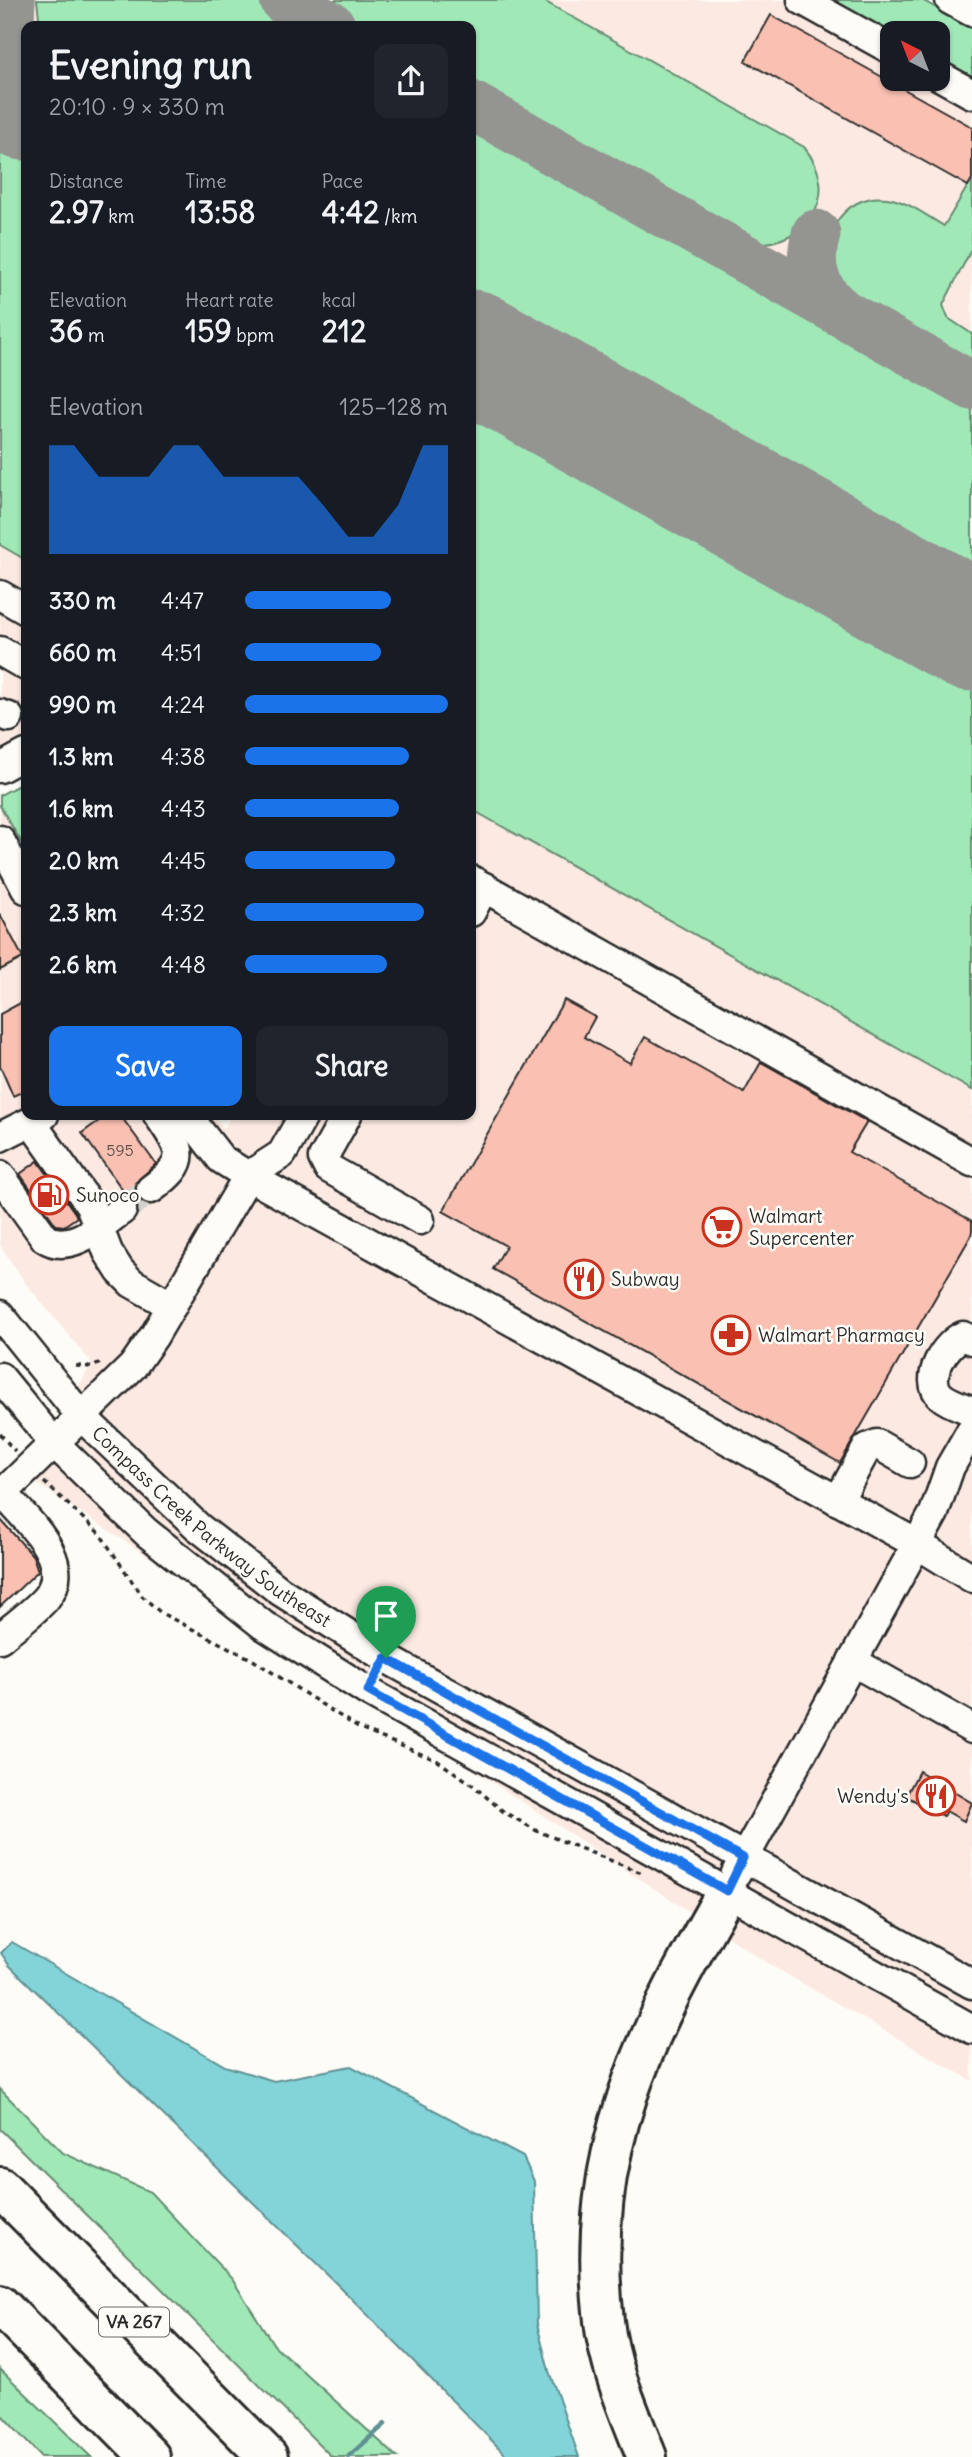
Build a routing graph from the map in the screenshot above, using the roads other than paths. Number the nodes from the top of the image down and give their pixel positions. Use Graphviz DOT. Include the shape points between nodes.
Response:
graph roads {
  1 [pos="802,0"];
  2 [pos="880,43"];
  3 [pos="950,82"];
  4 [pos="972,94"];
  5 [pos="0,595"];
  6 [pos="21,607"];
  7 [pos="0,651"];
  8 [pos="21,663"];
  9 [pos="21,757"];
  10 [pos="0,768"];
  11 [pos="0,841"];
  12 [pos="21,880"];
  13 [pos="478,884"];
  14 [pos="34,1120"];
  15 [pos="39,1120"];
  16 [pos="161,1120"];
  17 [pos="191,1120"];
  18 [pos="301,1120"];
  19 [pos="345,1120"];
  20 [pos="0,1137"];
  21 [pos="972,1162"];
  22 [pos="0,1175"];
  23 [pos="248,1176"];
  24 [pos="151,1189"];
  25 [pos="122,1210"];
  26 [pos="420,1220"];
  27 [pos="98,1227"];
  28 [pos="172,1306"];
  29 [pos="0,1315"];
  30 [pos="972,1340"];
  31 [pos="0,1377"];
  32 [pos="972,1411"];
  33 [pos="80,1416"];
  34 [pos="972,1429"];
  35 [pos="54,1443"];
  36 [pos="910,1463"];
  37 [pos="1,1492"];
  38 [pos="838,1501"];
  39 [pos="917,1544"];
  40 [pos="972,1578"];
  41 [pos="0,1638"];
  42 [pos="386,1658"];
  43 [pos="852,1661"];
  44 [pos="368,1691"];
  45 [pos="972,1729"];
  46 [pos="735,1875"];
  47 [pos="972,1984"];
  48 [pos="972,2029"];
  49 [pos="0,2187"];
  50 [pos="0,2305"];
  51 [pos="150,2457"];
  52 [pos="268,2457"];
  53 [pos="647,2457"];
  1 -- 2 [label="street"];
  3 -- 4 [label="street"];
  5 -- 6 [label="street"];
  7 -- 8 [label="street"];
  9 -- 10 [label="street"];
  11 -- 12 [label="street"];
  13 -- 21 [label="street"];
  14 -- 20 [label="street"];
  15 -- 27 [label="street" via="90,1205"];
  16 -- 24 [label="street" via="177,1143 179,1159 169,1175"];
  17 -- 23 [label="street" via="222,1159"];
  18 -- 23 [label="street" via="282,1154"];
  19 -- 26 [label="street" via="323,1158 328,1168"];
  22 -- 27 [label="street" via="54,1244 69,1243"];
  23 -- 28 [label="street"];
  23 -- 38 [label="street"];
  25 -- 27 [label="street"];
  27 -- 28 [label="street" via="108,1252 132,1283"];
  28 -- 33 [label="street" via="132,1366"];
  29 -- 33 [label="street, Compass Creek Parkway Southeast"];
  30 -- 32 [label="street" via="963,1336 952,1341 935,1372 934,1385 942,1396"];
  31 -- 35 [label="street, Compass Creek Parkway Southeast"];
  33 -- 35 [label="street"];
  33 -- 42 [label="street, Compass Creek Parkway Southeast" via="240,1562"];
  34 -- 39 [label="street"];
  35 -- 37 [label="street"];
  35 -- 44 [label="street, Compass Creek Parkway Southeast" via="186,1566 264,1625"];
  36 -- 38 [label="street" via="877,1444 867,1448"];
  37 -- 41 [label="street" via="38,1533 57,1566 56,1582 45,1598"];
  38 -- 39 [label="street"];
  39 -- 40 [label="street"];
  39 -- 43 [label="street"];
  42 -- 44 [label="street"];
  42 -- 46 [label="street, Compass Creek Parkway Southeast"];
  43 -- 45 [label="street"];
  43 -- 46 [label="street"];
  44 -- 46 [label="street, Compass Creek Parkway Southeast"];
  46 -- 47 [label="street, Compass Creek Parkway Southeast"];
  46 -- 48 [label="street, Compass Creek Parkway Southeast"];
  46 -- 53 [label="highway" via="653,2028 630,2080 613,2137 604,2199 604,2322 621,2391"];
  49 -- 52 [label="highway, VA 267"];
  50 -- 51 [label="highway"];
}
